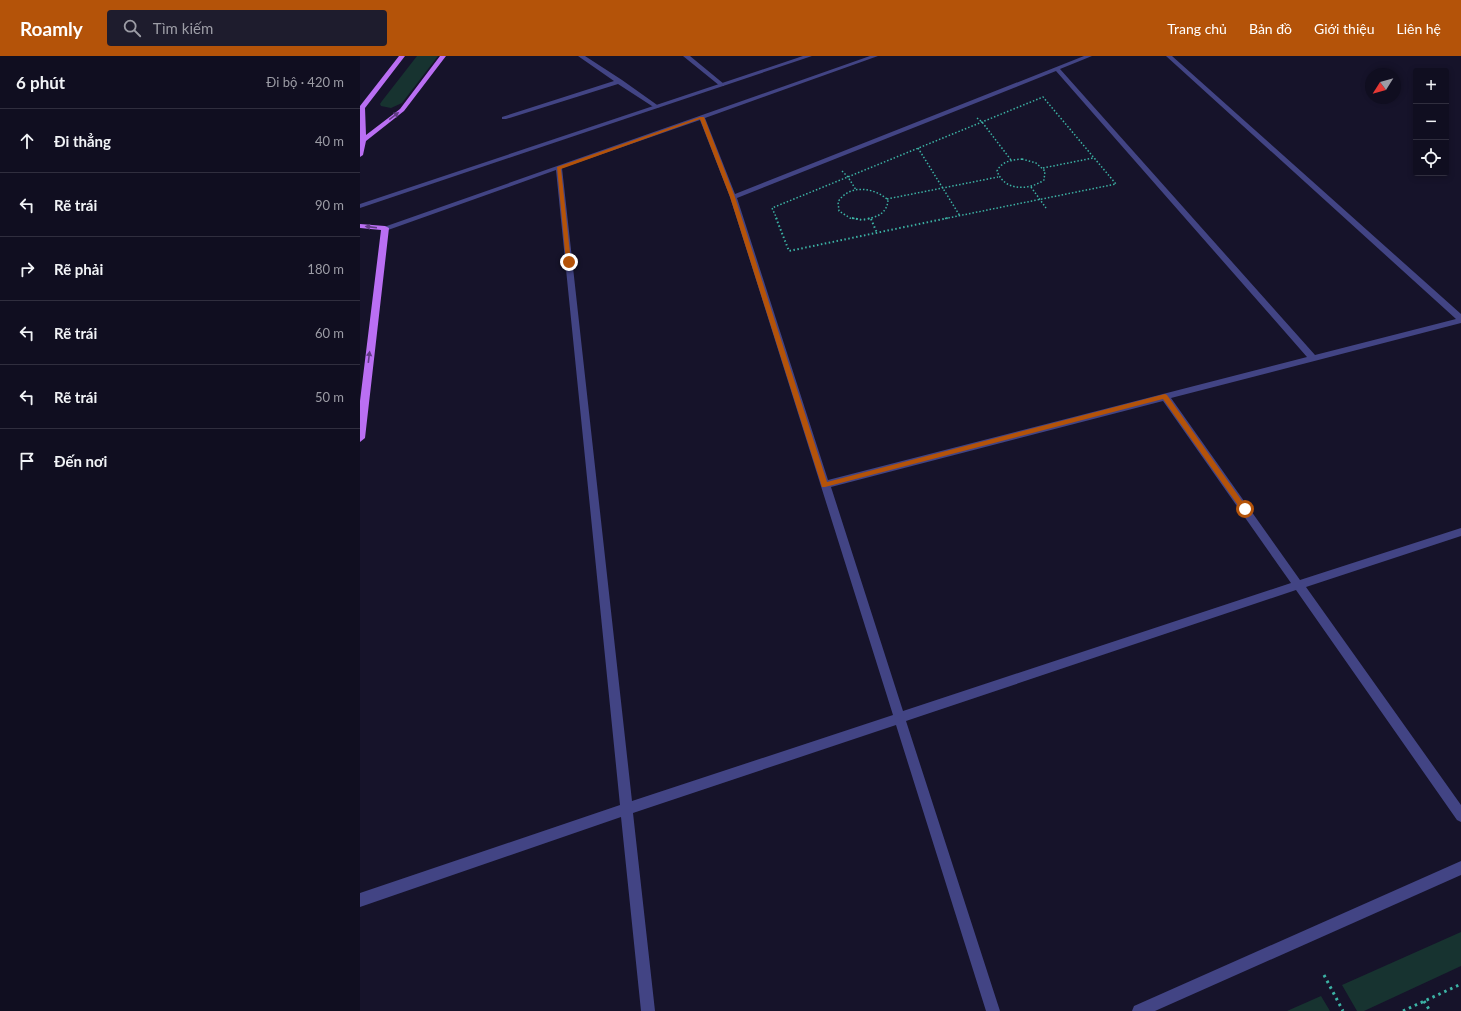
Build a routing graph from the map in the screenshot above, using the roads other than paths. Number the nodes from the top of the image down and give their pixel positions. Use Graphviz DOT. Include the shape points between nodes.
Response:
graph roads {
  1 [pos="402,56"];
  2 [pos="444,56"];
  3 [pos="581,56"];
  4 [pos="686,56"];
  5 [pos="809,56"];
  6 [pos="875,56"];
  7 [pos="1089,56"];
  8 [pos="1168,56"];
  9 [pos="1057,69"];
  10 [pos="620,81"];
  11 [pos="722,85"];
  12 [pos="657,108"];
  13 [pos="702,117"];
  14 [pos="504,118"];
  15 [pos="363,140"];
  16 [pos="360,155"];
  17 [pos="559,168"];
  18 [pos="732,197"];
  19 [pos="360,206"];
  20 [pos="360,226"];
  21 [pos="385,228"];
  22 [pos="1461,319"];
  23 [pos="1313,358"];
  24 [pos="1165,396"];
  25 [pos="360,438"];
  26 [pos="825,485"];
  27 [pos="1461,532"];
  28 [pos="1298,585"];
  29 [pos="899,718"];
  30 [pos="627,809"];
  31 [pos="1461,816"];
  32 [pos="1461,868"];
  33 [pos="360,900"];
  34 [pos="648,1011"];
  35 [pos="993,1011"];
  36 [pos="1139,1011"];
  1 -- 15 [label="main road" via="362,108"];
  15 -- 2 [label="main road, one-way" via="402,110"];
  3 -- 10 [label="street"];
  4 -- 11 [label="street"];
  5 -- 11 [label="street"];
  6 -- 13 [label="street"];
  7 -- 9 [label="street"];
  8 -- 22 [label="street"];
  9 -- 18 [label="street"];
  9 -- 23 [label="street"];
  10 -- 12 [label="street"];
  10 -- 14 [label="street"];
  11 -- 12 [label="street"];
  12 -- 19 [label="street"];
  13 -- 17 [label="street"];
  13 -- 18 [label="street"];
  15 -- 16 [label="main road"];
  17 -- 21 [label="street"];
  17 -- 30 [label="street"];
  18 -- 26 [label="street"];
  21 -- 20 [label="main road, one-way"];
  25 -- 21 [label="main road, one-way"];
  22 -- 23 [label="street"];
  23 -- 24 [label="street"];
  24 -- 26 [label="street"];
  24 -- 28 [label="street"];
  26 -- 29 [label="street"];
  27 -- 28 [label="street"];
  28 -- 29 [label="street"];
  28 -- 31 [label="street"];
  29 -- 30 [label="street"];
  29 -- 35 [label="street"];
  30 -- 33 [label="street"];
  30 -- 34 [label="street"];
  32 -- 36 [label="street"];
}
